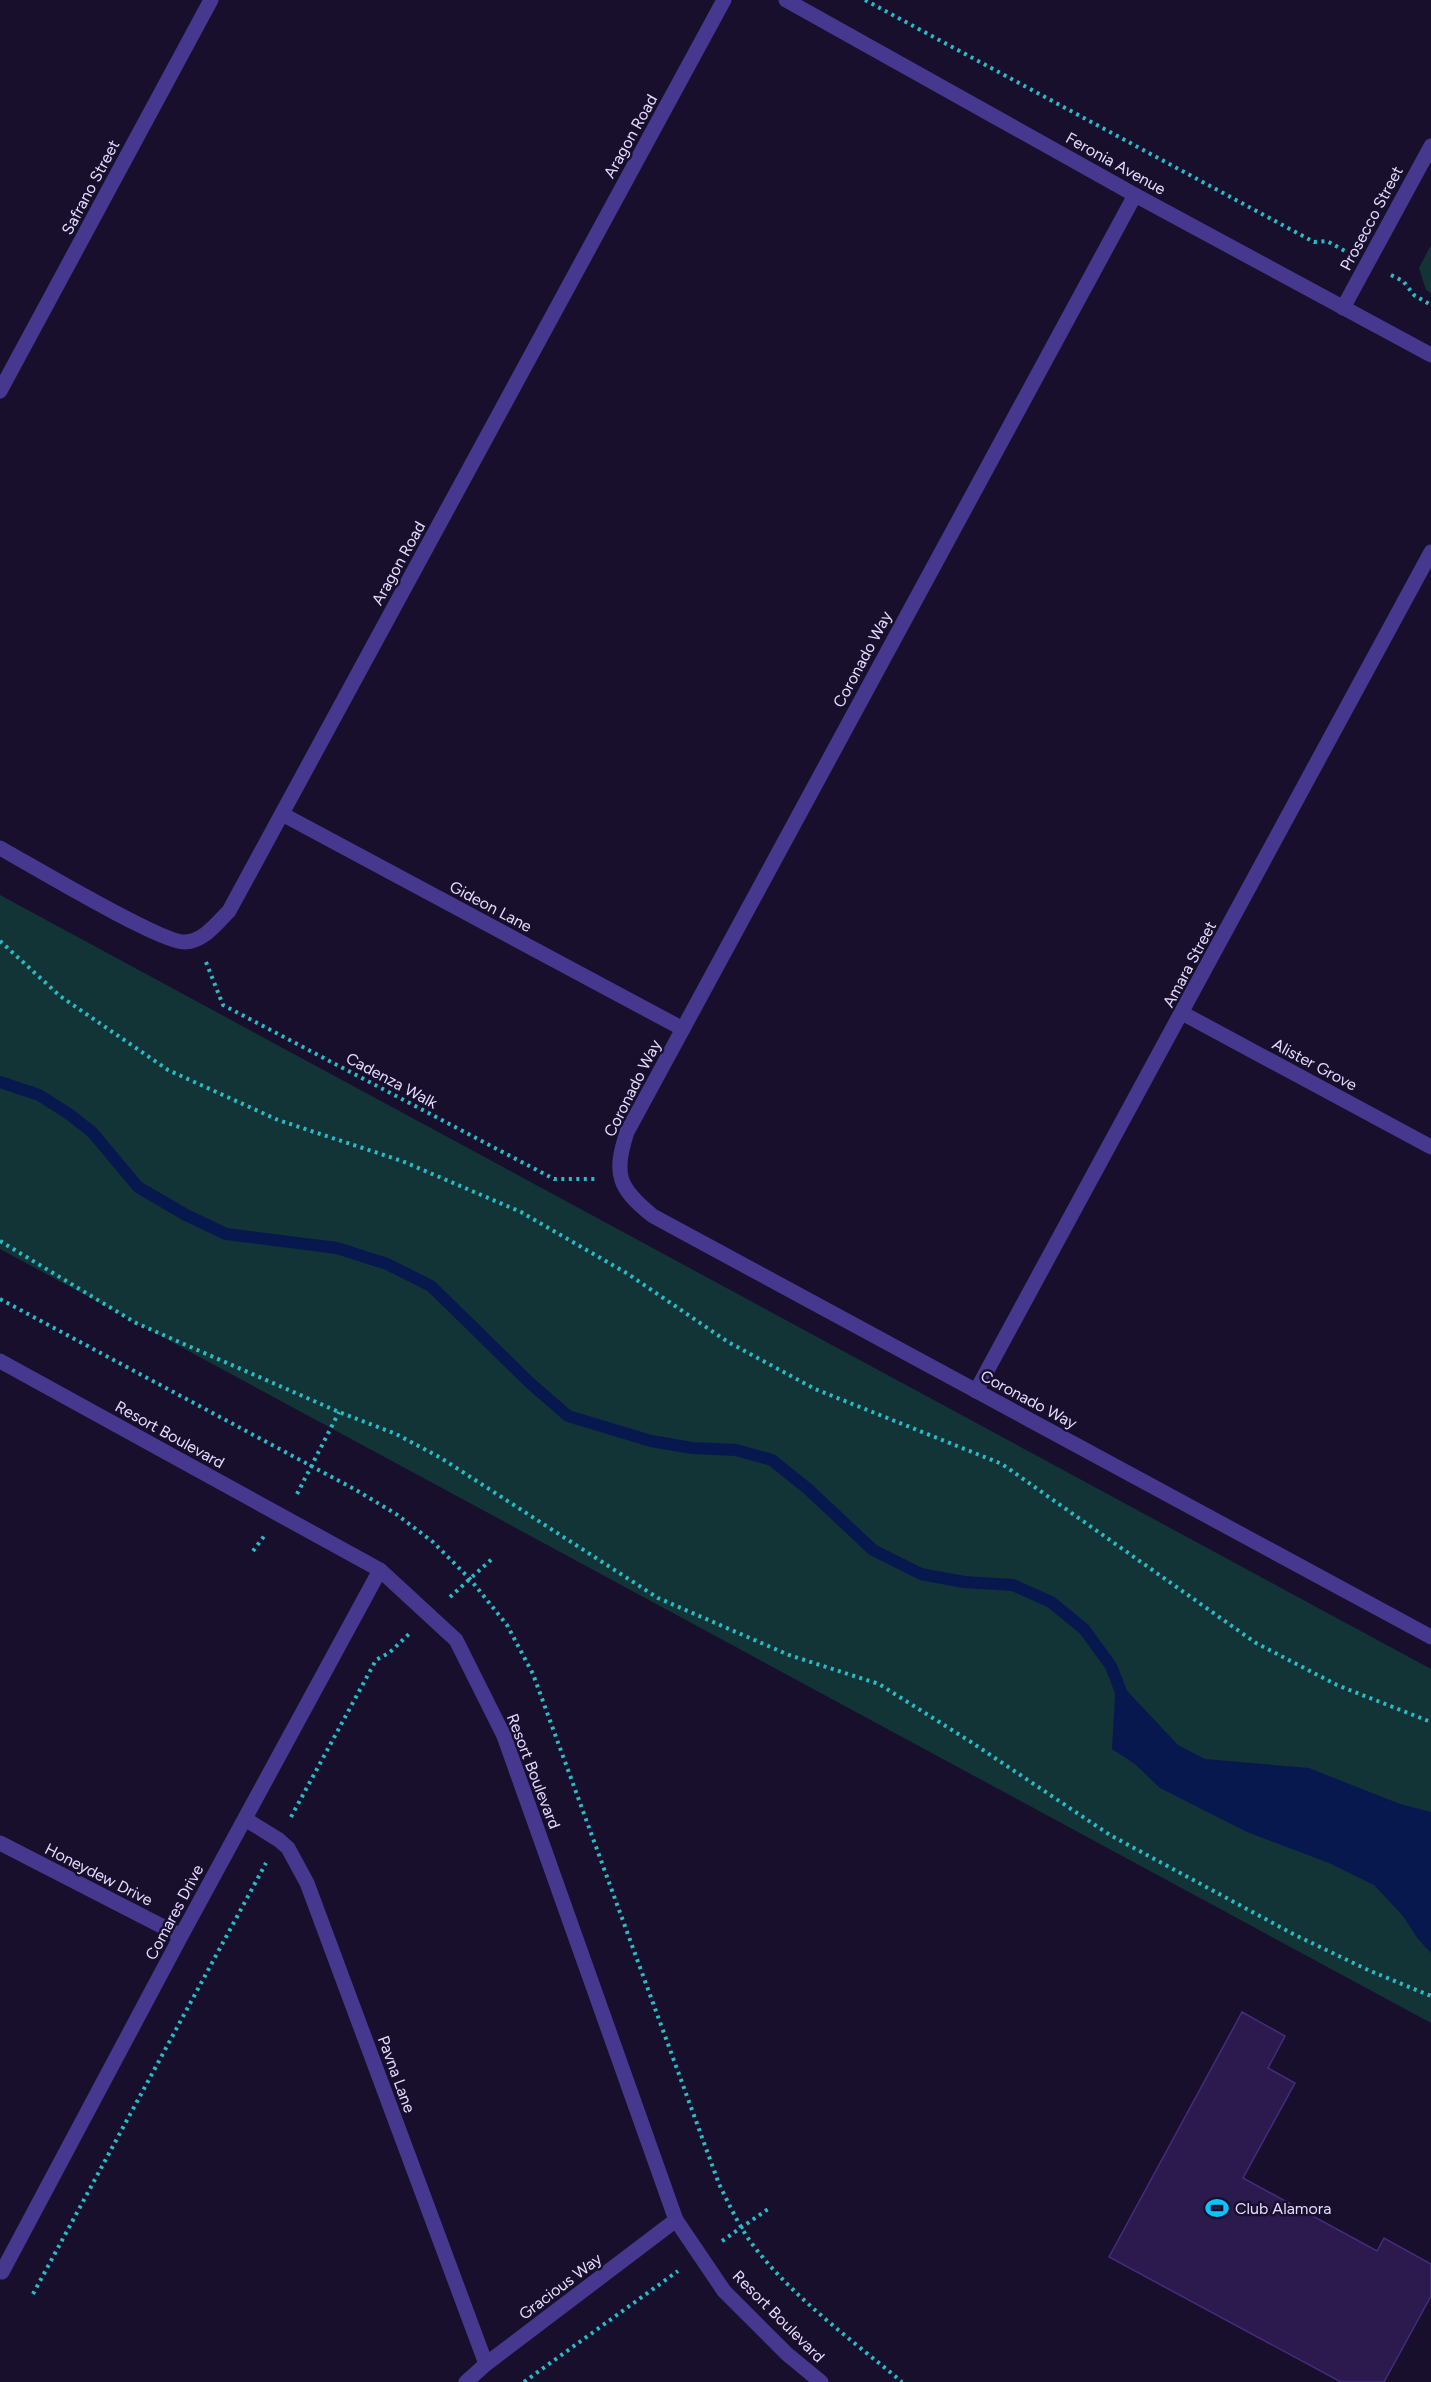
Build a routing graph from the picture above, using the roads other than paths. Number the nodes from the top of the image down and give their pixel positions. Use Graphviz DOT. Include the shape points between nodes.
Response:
graph roads {
  1 [pos="211,0"];
  2 [pos="724,0"];
  3 [pos="793,2"];
  4 [pos="1431,146"];
  5 [pos="1135,195"];
  6 [pos="1343,308"];
  7 [pos="1431,355"];
  8 [pos="0,391"];
  9 [pos="1431,552"];
  10 [pos="282,814"];
  11 [pos="0,848"];
  12 [pos="1182,1013"];
  13 [pos="682,1029"];
  14 [pos="1431,1147"];
  15 [pos="0,1361"];
  16 [pos="976,1391"];
  17 [pos="380,1570"];
  18 [pos="1431,1637"];
  19 [pos="245,1819"];
  20 [pos="0,1843"];
  21 [pos="181,1936"];
  22 [pos="676,2220"];
  23 [pos="2,2272"];
  24 [pos="486,2364"];
  25 [pos="466,2382"];
  26 [pos="821,2382"];
  1 -- 8 [label="street, Safrano Street"];
  2 -- 10 [label="street, Aragon Road"];
  3 -- 5 [label="street, Feronia Avenue"];
  4 -- 6 [label="street, Prosecco Street"];
  5 -- 6 [label="street, Feronia Avenue"];
  5 -- 13 [label="street, Coronado Way"];
  6 -- 7 [label="street, Feronia Avenue"];
  9 -- 12 [label="street, Amara Street"];
  10 -- 11 [label="street, Aragon Road" via="229,910 212,929 188,942 176,942 158,934"];
  10 -- 13 [label="street, Gideon Lane"];
  12 -- 14 [label="street, Alister Grove"];
  12 -- 16 [label="street, Amara Street"];
  13 -- 16 [label="street, Coronado Way" via="627,1132 620,1154 620,1179 635,1202 653,1216"];
  15 -- 17 [label="street, Resort Boulevard"];
  16 -- 18 [label="street, Coronado Way"];
  17 -- 19 [label="street, Comares Drive"];
  17 -- 22 [label="street, Resort Boulevard" via="456,1640 504,1736"];
  19 -- 21 [label="street, Comares Drive"];
  19 -- 24 [label="street, Pavna Lane" via="288,1848 307,1884"];
  20 -- 21 [label="street, Honeydew Drive"];
  21 -- 23 [label="street, Comares Drive"];
  22 -- 24 [label="street, Gracious Way"];
  22 -- 26 [label="street, Resort Boulevard" via="724,2291"];
  24 -- 25 [label="street, Gracious Way"];
}
